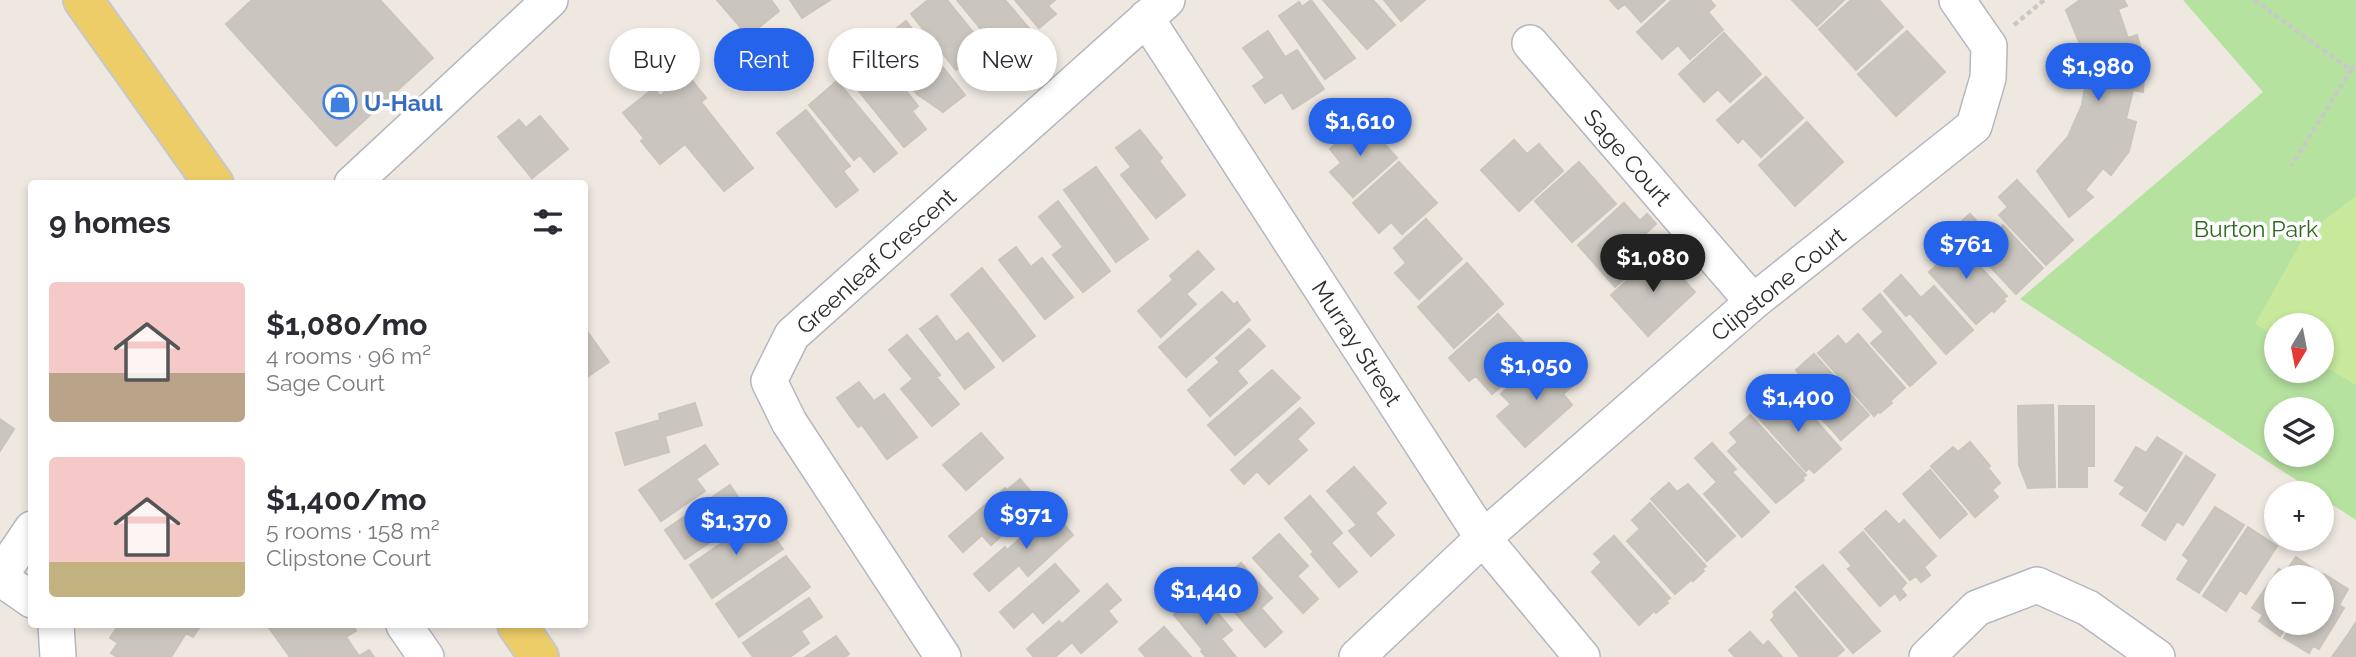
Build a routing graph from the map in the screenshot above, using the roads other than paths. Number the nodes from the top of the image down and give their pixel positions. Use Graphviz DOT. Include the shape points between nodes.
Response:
graph roads {
  1 [pos="83,0"];
  2 [pos="550,0"];
  3 [pos="1957,0"];
  4 [pos="1157,9"];
  5 [pos="1530,43"];
  6 [pos="211,180"];
  7 [pos="356,180"];
  8 [pos="1753,302"];
  9 [pos="28,535"];
  10 [pos="1483,538"];
  11 [pos="0,577"];
  12 [pos="28,597"];
  13 [pos="55,628"];
  14 [pos="406,628"];
  15 [pos="519,628"];
  16 [pos="58,657"];
  17 [pos="426,657"];
  18 [pos="539,657"];
  19 [pos="943,657"];
  20 [pos="1357,657"];
  21 [pos="1582,657"];
  22 [pos="1927,657"];
  23 [pos="2157,657"];
  1 -- 6 [label="main road"];
  2 -- 7 [label="street"];
  3 -- 8 [label="street, Clipstone Court" via="1989,46 1988,78 1975,126"];
  4 -- 10 [label="street, Murray Street"];
  4 -- 19 [label="street, Greenleaf Crescent" via="792,335 769,381 789,422"];
  5 -- 8 [label="street, Sage Court"];
  8 -- 10 [label="street, Clipstone Court"];
  9 -- 11 [label="street"];
  10 -- 20 [label="street"];
  10 -- 21 [label="street, Murray Street"];
  11 -- 12 [label="street"];
  13 -- 16 [label="street"];
  14 -- 17 [label="street"];
  15 -- 18 [label="main road"];
  22 -- 23 [label="street" via="1977,608 2036,585 2088,608"];
}
